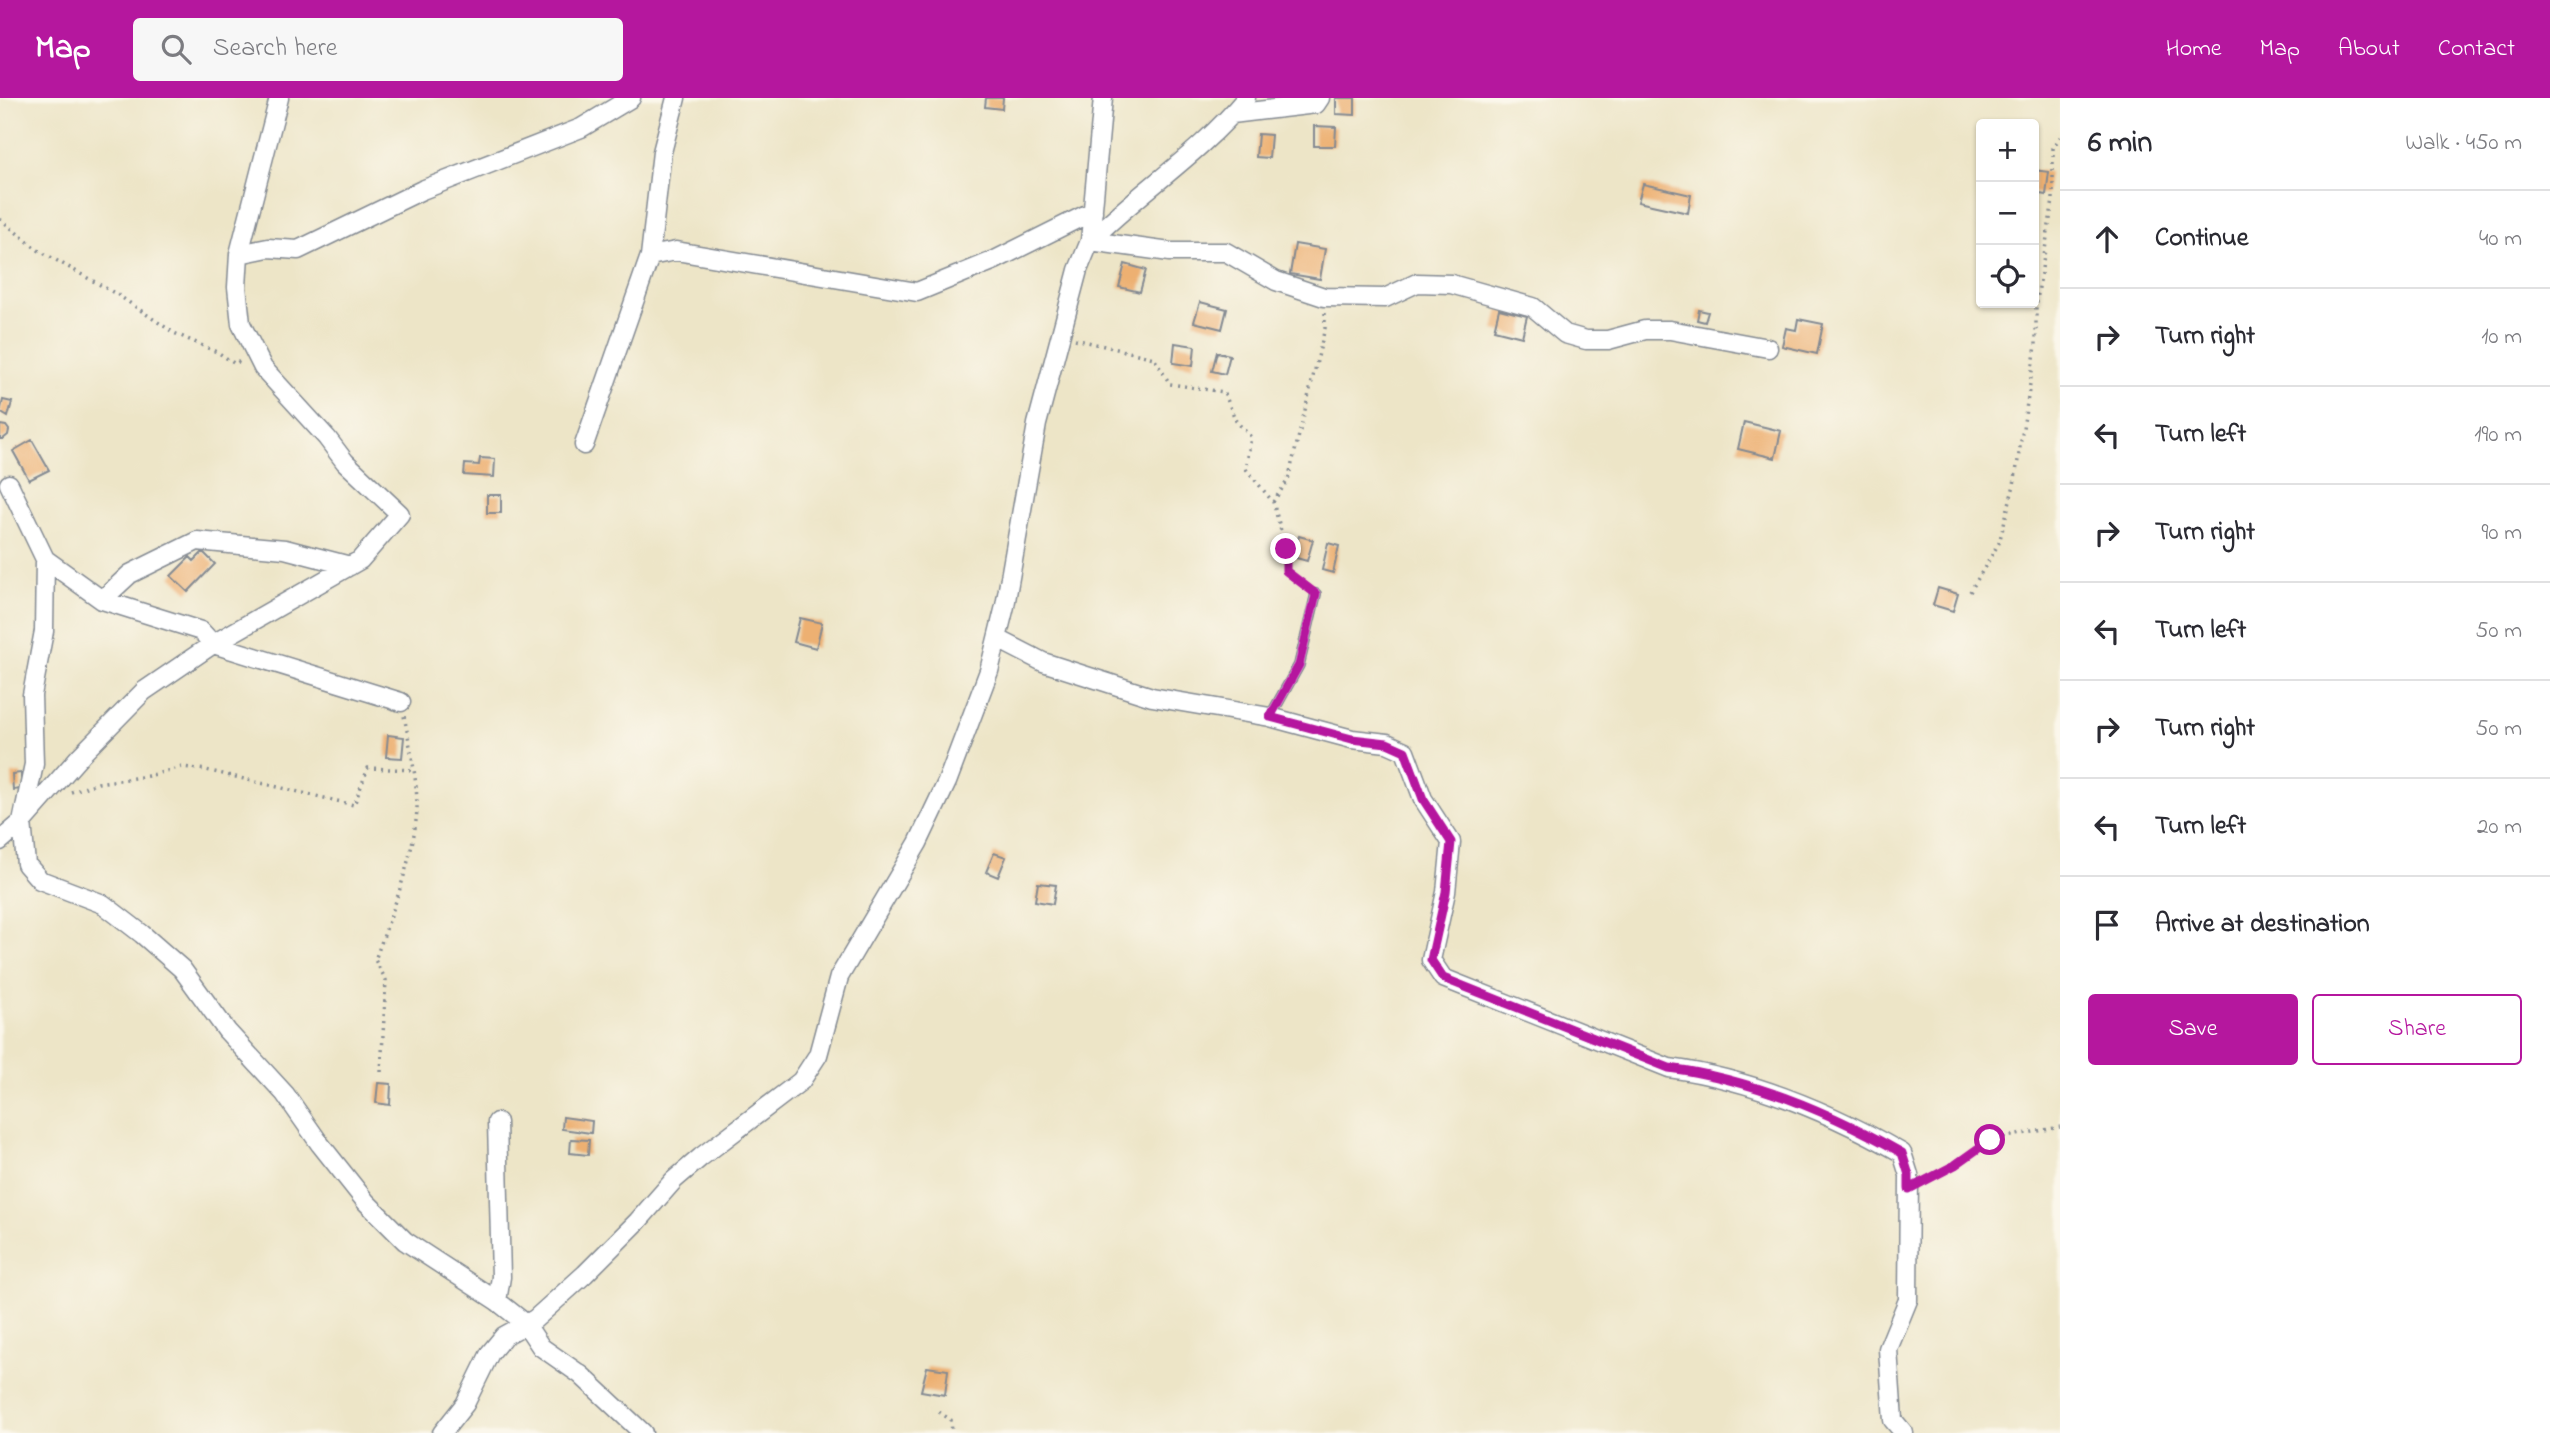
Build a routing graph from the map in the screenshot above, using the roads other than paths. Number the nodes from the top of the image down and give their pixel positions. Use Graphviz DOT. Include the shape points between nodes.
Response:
graph roads {
  1 [pos="279,98"];
  2 [pos="631,98"];
  3 [pos="676,98"];
  4 [pos="1103,98"];
  5 [pos="1246,98"];
  6 [pos="1320,98"];
  7 [pos="1232,114"];
  8 [pos="1093,211"];
  9 [pos="1090,241"];
  10 [pos="239,254"];
  11 [pos="650,256"];
  12 [pos="1768,348"];
  13 [pos="584,445"];
  14 [pos="9,484"];
  15 [pos="45,559"];
  16 [pos="350,566"];
  17 [pos="1316,594"];
  18 [pos="102,600"];
  19 [pos="998,639"];
  20 [pos="213,644"];
  21 [pos="401,702"];
  22 [pos="1270,717"];
  23 [pos="22,822"];
  24 [pos="0,841"];
  25 [pos="497,1122"];
  26 [pos="497,1301"];
  27 [pos="525,1323"];
  28 [pos="442,1433"];
  29 [pos="643,1433"];
  30 [pos="1904,1433"];
  1 -- 10 [label="street"];
  2 -- 10 [label="street" via="581,128 422,190 298,250 268,248"];
  3 -- 11 [label="street" via="662,152"];
  4 -- 8 [label="street"];
  5 -- 7 [label="street"];
  6 -- 7 [label="street" via="1316,104"];
  7 -- 9 [label="street"];
  8 -- 9 [label="street"];
  8 -- 11 [label="street" via="995,260 917,292 676,251"];
  9 -- 12 [label="street" via="1170,252 1226,252 1276,281 1324,297 1385,298 1417,283 1451,284 1533,307 1565,334 1586,340 1670,330"];
  9 -- 19 [label="street" via="1037,424"];
  10 -- 16 [label="street" via="241,324 262,368 345,461 400,514"];
  11 -- 13 [label="street"];
  14 -- 15 [label="street"];
  15 -- 18 [label="street"];
  15 -- 23 [label="street" via="44,631 32,695 34,764"];
  16 -- 18 [label="street" via="285,549 197,541 130,574"];
  16 -- 20 [label="street"];
  17 -- 22 [label="lane" via="1299,665"];
  18 -- 20 [label="street" via="201,631"];
  19 -- 22 [label="street" via="1043,662 1152,697"];
  19 -- 27 [label="street" via="947,782 918,844 839,977 818,1055 801,1081 683,1172 585,1274"];
  20 -- 21 [label="street"];
  20 -- 23 [label="street" via="145,691"];
  22 -- 30 [label="street" via="1405,751 1423,799 1451,842 1431,960 1443,978 1669,1068 1701,1072 1774,1094 1851,1124 1902,1153 1909,1175 1908,1300 1888,1349 1893,1420"];
  23 -- 24 [label="street"];
  23 -- 26 [label="street" via="26,864 40,880 103,904 182,969 366,1202 405,1241"];
  25 -- 26 [label="street" via="501,1277"];
  26 -- 27 [label="street"];
  27 -- 28 [label="street" via="489,1353 465,1404"];
  27 -- 29 [label="street" via="541,1348 581,1375"];
}
